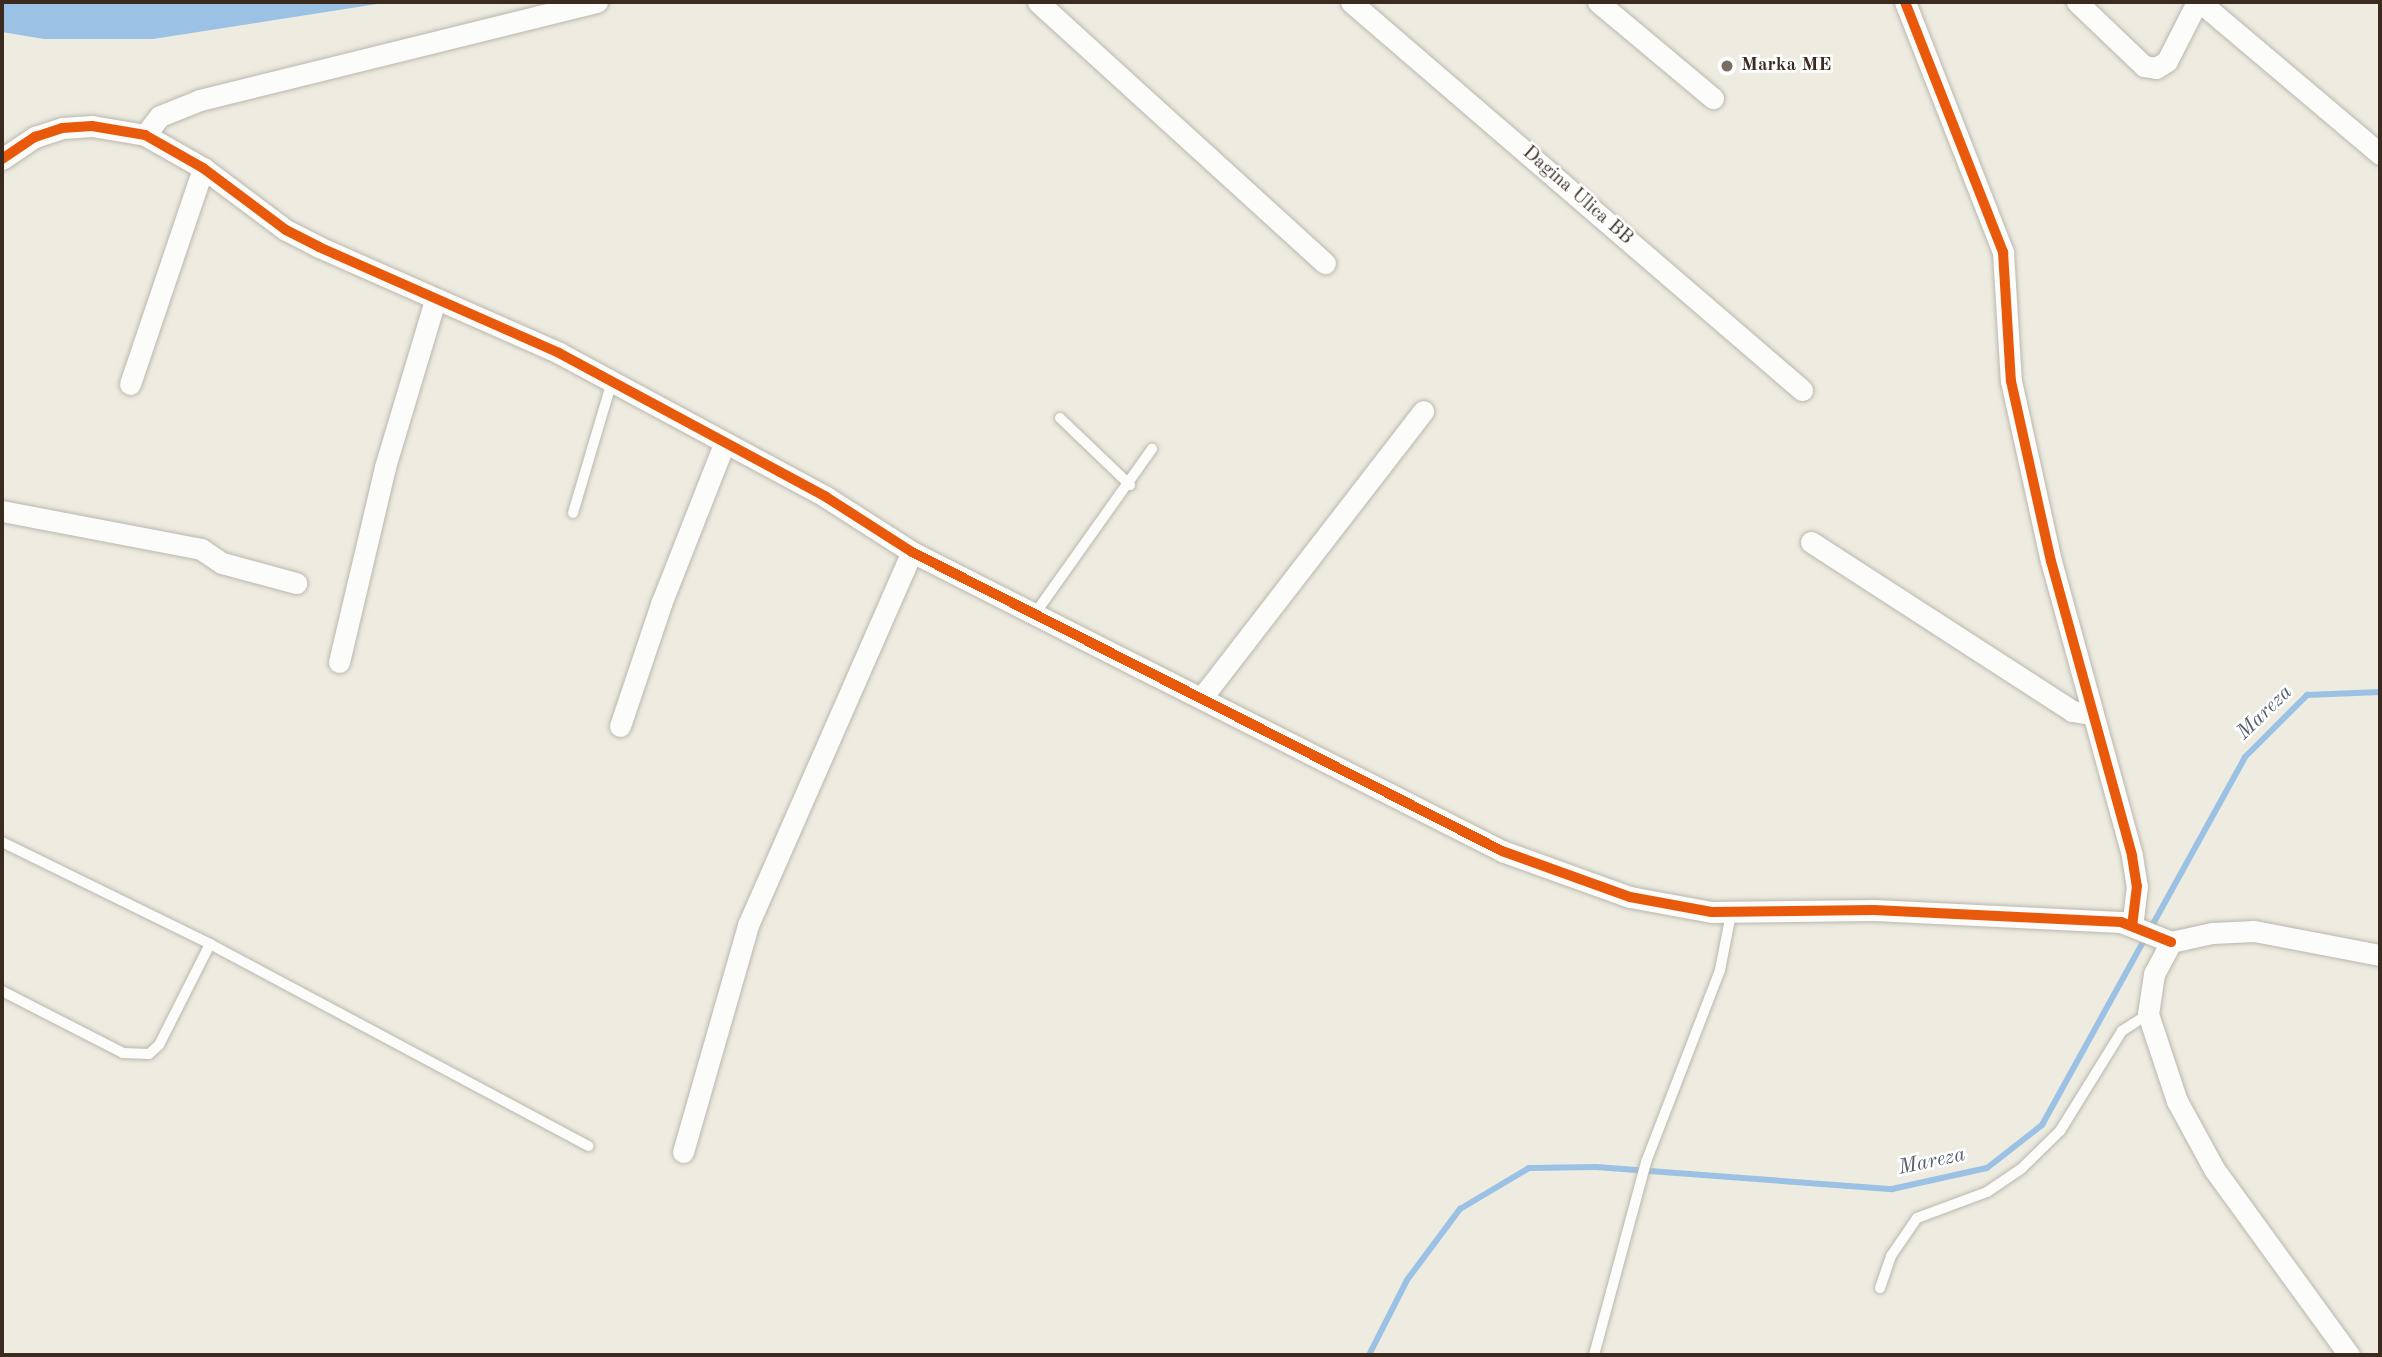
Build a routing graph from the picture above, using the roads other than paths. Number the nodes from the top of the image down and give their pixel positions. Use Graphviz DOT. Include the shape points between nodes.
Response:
graph roads {
  1 [pos="597,2"];
  2 [pos="1038,2"];
  3 [pos="1351,2"];
  4 [pos="1598,2"];
  5 [pos="1905,2"];
  6 [pos="2077,2"];
  7 [pos="2198,2"];
  8 [pos="1713,98"];
  9 [pos="145,135"];
  10 [pos="2380,154"];
  11 [pos="2,159"];
  12 [pos="203,168"];
  13 [pos="1325,263"];
  14 [pos="435,300"];
  15 [pos="612,381"];
  16 [pos="130,384"];
  17 [pos="1802,390"];
  18 [pos="1423,411"];
  19 [pos="1060,418"];
  20 [pos="724,444"];
  21 [pos="1152,449"];
  22 [pos="1130,485"];
  23 [pos="2,510"];
  24 [pos="573,513"];
  25 [pos="1811,542"];
  26 [pos="912,552"];
  27 [pos="296,583"];
  28 [pos="1034,615"];
  29 [pos="339,662"];
  30 [pos="1203,696"];
  31 [pos="2092,714"];
  32 [pos="620,726"];
  33 [pos="2,842"];
  34 [pos="1731,914"];
  35 [pos="2149,932"];
  36 [pos="210,944"];
  37 [pos="2380,955"];
  38 [pos="2,991"];
  39 [pos="2148,1014"];
  40 [pos="589,1146"];
  41 [pos="683,1152"];
  42 [pos="1880,1288"];
  43 [pos="1594,1355"];
  44 [pos="2349,1355"];
  1 -- 9 [label="street" via="200,100 169,111"];
  2 -- 13 [label="street"];
  3 -- 17 [label="street, Dagina Ulica BB"];
  4 -- 8 [label="street"];
  5 -- 31 [label="street" via="2003,252 2011,381 2035,495"];
  6 -- 7 [label="street" via="2144,66 2156,68 2167,61"];
  7 -- 10 [label="street"];
  9 -- 11 [label="street" via="92,126 62,128 35,137"];
  9 -- 12 [label="street"];
  12 -- 14 [label="street" via="286,230"];
  12 -- 16 [label="street"];
  14 -- 15 [label="street"];
  14 -- 29 [label="street" via="384,467"];
  15 -- 20 [label="street"];
  15 -- 24 [label="lane"];
  18 -- 30 [label="street"];
  19 -- 22 [label="lane"];
  20 -- 26 [label="street" via="826,497"];
  20 -- 32 [label="street" via="661,604"];
  21 -- 22 [label="lane"];
  22 -- 28 [label="lane"];
  23 -- 27 [label="street" via="201,549 222,564"];
  25 -- 31 [label="street" via="2072,711"];
  26 -- 28 [label="street"];
  26 -- 41 [label="street" via="748,925"];
  28 -- 30 [label="street"];
  30 -- 34 [label="street" via="1502,850 1630,897"];
  31 -- 35 [label="street"];
  33 -- 36 [label="lane"];
  34 -- 35 [label="street" via="1874,910"];
  34 -- 43 [label="lane" via="1720,970 1646,1162"];
  35 -- 37 [label="street" via="2254,931"];
  35 -- 39 [label="street" via="2154,974"];
  36 -- 38 [label="lane" via="159,1045 149,1054 123,1054"];
  36 -- 40 [label="lane"];
  39 -- 42 [label="lane" via="2122,1031 2060,1131 2021,1169 1987,1192 1917,1218 1891,1256"];
  39 -- 44 [label="street" via="2177,1101 2214,1169"];
}
